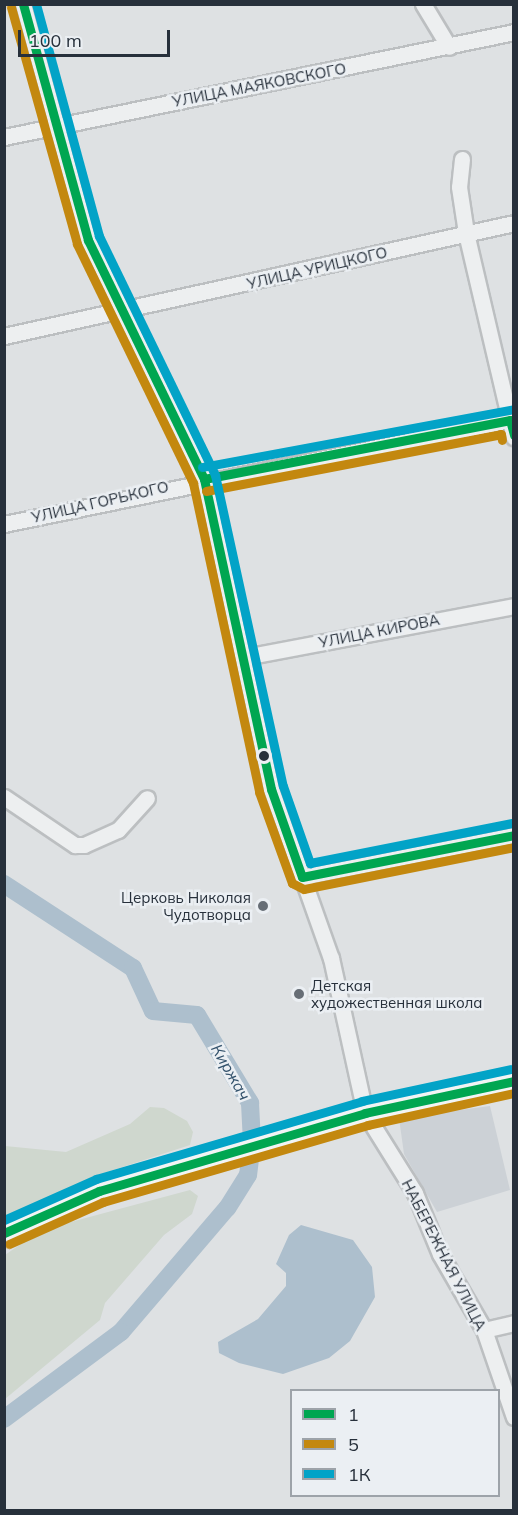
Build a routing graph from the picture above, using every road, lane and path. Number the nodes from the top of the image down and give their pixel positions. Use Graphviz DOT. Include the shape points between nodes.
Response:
graph roads {
  1 [pos="22,4"];
  2 [pos="423,4"];
  3 [pos="513,32"];
  4 [pos="449,47"];
  5 [pos="53,127"];
  6 [pos="4,137"];
  7 [pos="462,159"];
  8 [pos="513,223"];
  9 [pos="466,233"];
  10 [pos="121,314"];
  11 [pos="4,336"];
  12 [pos="512,420"];
  13 [pos="513,437"];
  14 [pos="204,479"];
  15 [pos="4,524"];
  16 [pos="513,606"];
  17 [pos="245,657"];
  18 [pos="4,797"];
  19 [pos="147,798"];
  20 [pos="513,835"];
  21 [pos="302,877"];
  22 [pos="513,1081"];
  23 [pos="365,1113"];
  24 [pos="4,1233"];
  25 [pos="513,1323"];
  26 [pos="484,1330"];
  27 [pos="513,1417"];
  1 -- 5 [label="street, НАБЕРЕЖНАЯ УЛИЦА"];
  2 -- 4 [label="street"];
  3 -- 4 [label="street, УЛИЦА МАЯКОВСКОГО"];
  4 -- 5 [label="street, УЛИЦА МАЯКОВСКОГО"];
  5 -- 6 [label="street, УЛИЦА МАЯКОВСКОГО"];
  5 -- 10 [label="street, НАБЕРЕЖНАЯ УЛИЦА" via="88,240"];
  7 -- 9 [label="street" via="459,187"];
  8 -- 9 [label="street, УЛИЦА УРИЦКОГО"];
  9 -- 10 [label="street, УЛИЦА УРИЦКОГО"];
  9 -- 12 [label="street"];
  10 -- 11 [label="street, УЛИЦА УРИЦКОГО"];
  10 -- 14 [label="street, НАБЕРЕЖНАЯ УЛИЦА"];
  12 -- 13 [label="street"];
  12 -- 14 [label="street, УЛИЦА ГОРЬКОГО"];
  14 -- 15 [label="street, УЛИЦА ГОРЬКОГО"];
  14 -- 17 [label="street, НАБЕРЕЖНАЯ УЛИЦА"];
  16 -- 17 [label="street, УЛИЦА КИРОВА"];
  17 -- 21 [label="street, НАБЕРЕЖНАЯ УЛИЦА" via="271,789"];
  18 -- 19 [label="street" via="75,845 118,831"];
  20 -- 21 [label="street"];
  21 -- 23 [label="street, НАБЕРЕЖНАЯ УЛИЦА" via="331,958"];
  22 -- 23 [label="main road"];
  23 -- 24 [label="main road" via="99,1191"];
  23 -- 26 [label="street, НАБЕРЕЖНАЯ УЛИЦА" via="415,1193 440,1254"];
  25 -- 26 [label="street"];
  26 -- 27 [label="street, НАБЕРЕЖНАЯ УЛИЦА"];
}
